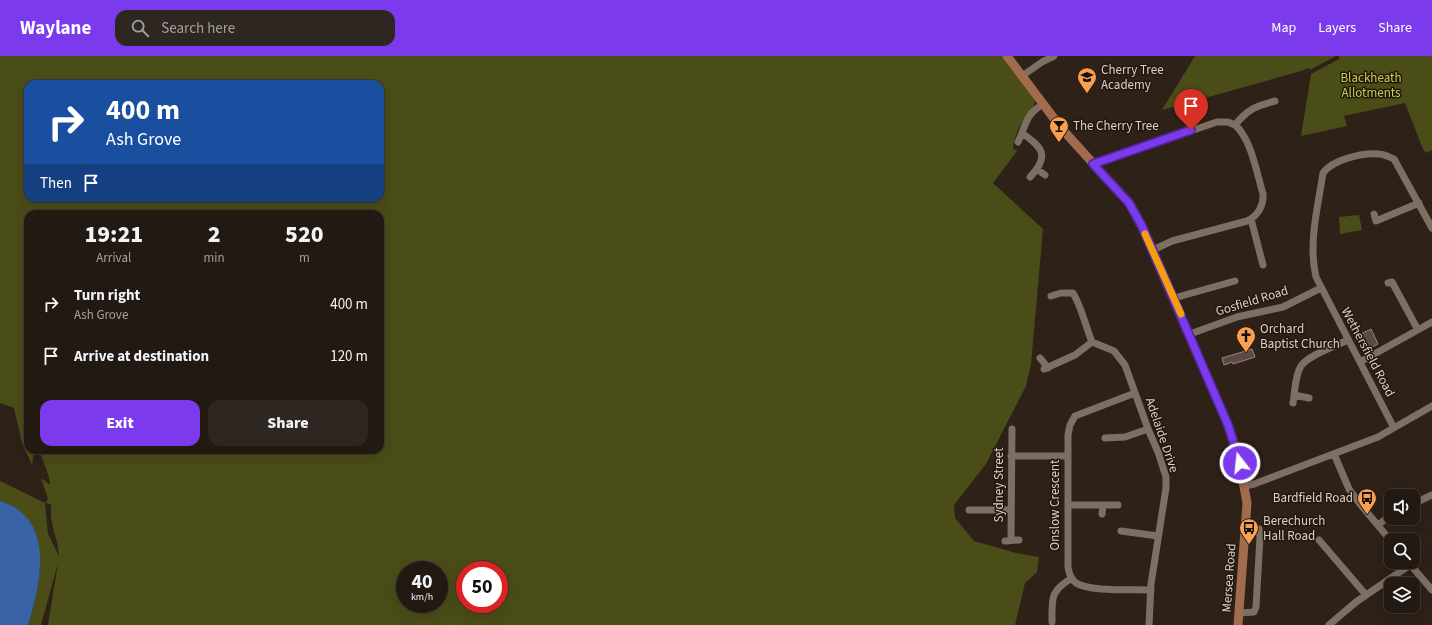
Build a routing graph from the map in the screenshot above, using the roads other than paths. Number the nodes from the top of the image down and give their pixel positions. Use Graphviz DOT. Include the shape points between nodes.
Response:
graph roads {
  1 [pos="1007,56"];
  2 [pos="1054,56"];
  3 [pos="1022,76"];
  4 [pos="1275,101"];
  5 [pos="1043,104"];
  6 [pos="1235,125"];
  7 [pos="1022,133"];
  8 [pos="1018,142"];
  9 [pos="1093,164"];
  10 [pos="1038,170"];
  11 [pos="1044,175"];
  12 [pos="1030,177"];
  13 [pos="1419,203"];
  14 [pos="1251,219"];
  15 [pos="1375,221"];
  16 [pos="1432,228"];
  17 [pos="1153,250"];
  18 [pos="1264,265"];
  19 [pos="1235,281"];
  20 [pos="1388,283"];
  21 [pos="1321,288"];
  22 [pos="1055,296"];
  23 [pos="1174,298"];
  24 [pos="1432,322"];
  25 [pos="1418,330"];
  26 [pos="1190,334"];
  27 [pos="1348,340"];
  28 [pos="1092,342"];
  29 [pos="1040,358"];
  30 [pos="1360,362"];
  31 [pos="1135,393"];
  32 [pos="1309,398"];
  33 [pos="1432,406"];
  34 [pos="1394,428"];
  35 [pos="1148,429"];
  36 [pos="1012,430"];
  37 [pos="1105,438"];
  38 [pos="1334,454"];
  39 [pos="1011,456"];
  40 [pos="1067,456"];
  41 [pos="1245,486"];
  42 [pos="1432,495"];
  43 [pos="1420,501"];
  44 [pos="973,503"];
  45 [pos="1068,505"];
  46 [pos="1102,505"];
  47 [pos="1118,505"];
  48 [pos="1011,510"];
  49 [pos="1102,514"];
  50 [pos="1384,520"];
  51 [pos="1378,525"];
  52 [pos="1246,526"];
  53 [pos="1384,533"];
  54 [pos="1123,534"];
  55 [pos="1158,536"];
  56 [pos="1019,540"];
  57 [pos="1320,544"];
  58 [pos="1401,569"];
  59 [pos="1414,569"];
  60 [pos="1072,578"];
  61 [pos="1151,590"];
  62 [pos="1432,590"];
  63 [pos="1366,596"];
  64 [pos="1240,613"];
  65 [pos="1052,622"];
  66 [pos="1149,625"];
  67 [pos="1238,625"];
  68 [pos="1329,625"];
  1 -- 3 [label="main road, Mersea Road"];
  2 -- 3 [label="street"];
  3 -- 5 [label="main road, Mersea Road"];
  4 -- 6 [label="street" via="1245,113"];
  5 -- 7 [label="street" via="1026,120"];
  5 -- 9 [label="main road, Mersea Road"];
  6 -- 9 [label="street" via="1217,122"];
  6 -- 14 [label="street" via="1241,129 1247,141 1263,194 1262,205"];
  7 -- 8 [label="street"];
  7 -- 10 [label="street" via="1040,149 1042,159"];
  9 -- 17 [label="main road, Mersea Road" via="1129,203"];
  10 -- 11 [label="street"];
  10 -- 12 [label="street"];
  13 -- 15 [label="street"];
  13 -- 16 [label="street, Wethersfield Road"];
  13 -- 21 [label="street, Wethersfield Road" via="1394,159 1385,155 1361,155 1328,167 1323,173 1313,250 1313,265"];
  14 -- 17 [label="street" via="1172,241"];
  14 -- 18 [label="street" via="1259,259"];
  17 -- 23 [label="main road, Mersea Road"];
  19 -- 23 [label="street"];
  20 -- 25 [label="street" via="1392,282"];
  21 -- 26 [label="street, Gosfield Road" via="1282,307 1223,321"];
  21 -- 27 [label="street, Wethersfield Road"];
  22 -- 28 [label="street" via="1073,293 1080,305"];
  23 -- 26 [label="main road, Mersea Road"];
  24 -- 25 [label="street"];
  25 -- 30 [label="street"];
  26 -- 41 [label="main road, Mersea Road" via="1232,436"];
  27 -- 30 [label="street, Wethersfield Road"];
  27 -- 32 [label="street" via="1302,364 1298,372 1294,399"];
  28 -- 29 [label="street" via="1075,355 1046,369"];
  28 -- 31 [label="street, Adelaide Drive" via="1114,351 1125,365"];
  30 -- 34 [label="street, Wethersfield Road"];
  31 -- 35 [label="street, Adelaide Drive"];
  31 -- 40 [label="street, Onslow Crescent" via="1075,416 1068,429"];
  33 -- 34 [label="street"];
  34 -- 38 [label="street"];
  35 -- 37 [label="street" via="1125,437"];
  35 -- 55 [label="street, Adelaide Drive" via="1166,477"];
  36 -- 39 [label="street, Sydney Street"];
  38 -- 41 [label="street"];
  38 -- 51 [label="street" via="1350,489"];
  39 -- 40 [label="street"];
  39 -- 48 [label="street, Sydney Street"];
  40 -- 45 [label="street, Onslow Crescent"];
  41 -- 52 [label="main road, Mersea Road"];
  42 -- 43 [label="street"];
  44 -- 48 [label="street" via="971,511"];
  45 -- 46 [label="street"];
  45 -- 60 [label="street, Onslow Crescent" via="1068,567"];
  46 -- 47 [label="street"];
  46 -- 49 [label="street"];
  48 -- 56 [label="street, Sydney Street" via="1008,540"];
  50 -- 51 [label="street"];
  51 -- 53 [label="street"];
  52 -- 64 [label="main road, Mersea Road"];
  52 -- 64 [label="street" via="1259,529 1260,537 1256,607 1254,612"];
  54 -- 55 [label="street"];
  55 -- 61 [label="street, Adelaide Drive"];
  57 -- 63 [label="street"];
  58 -- 63 [label="street"];
  59 -- 62 [label="street"];
  60 -- 61 [label="street" via="1076,583 1097,588"];
  60 -- 65 [label="street" via="1055,591 1048,612"];
  61 -- 66 [label="street, Adelaide Drive"];
  63 -- 68 [label="street"];
  64 -- 67 [label="main road, Mersea Road"];
}
